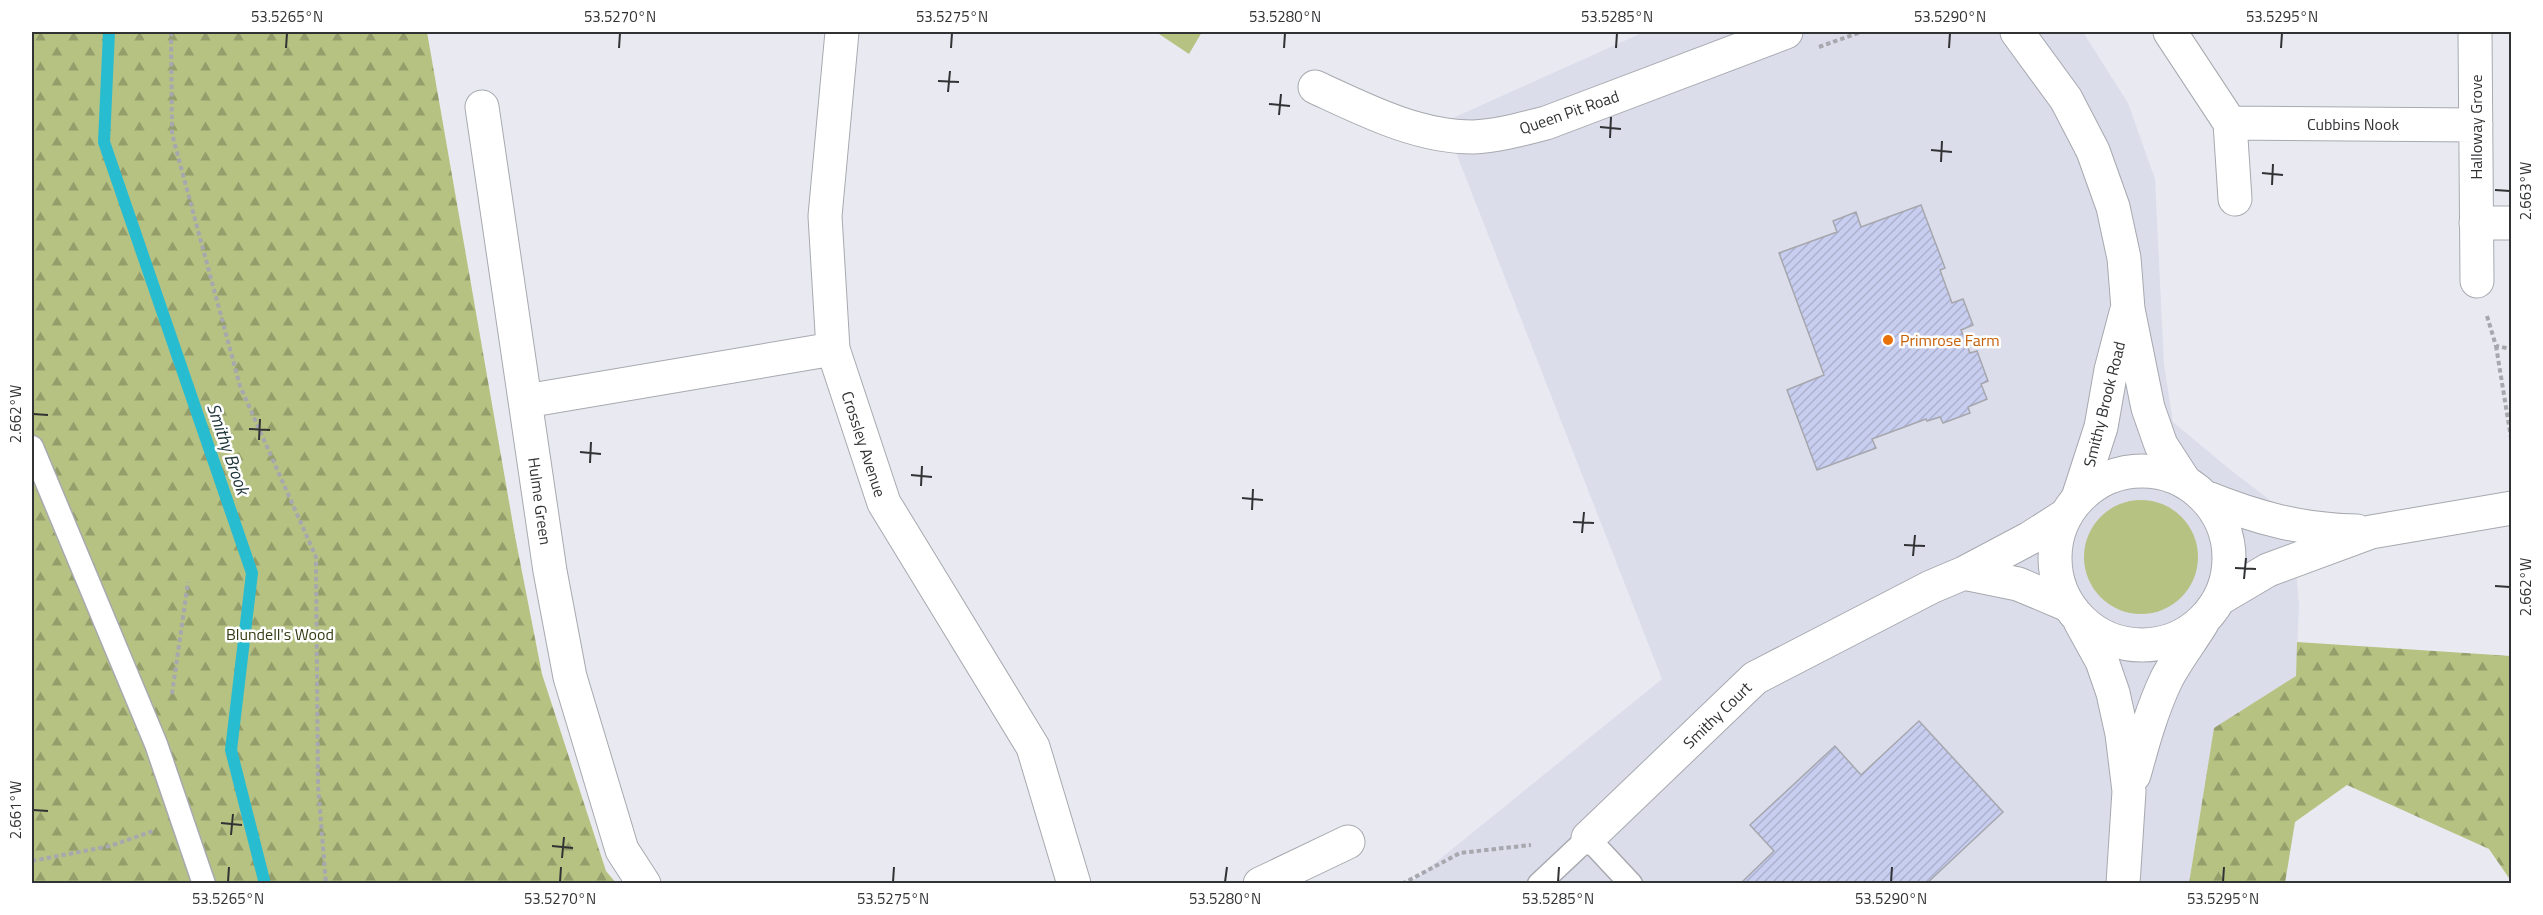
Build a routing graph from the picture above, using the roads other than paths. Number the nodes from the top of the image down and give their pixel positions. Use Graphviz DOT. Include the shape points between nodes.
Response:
graph roads {
  1 [pos="842,32"];
  2 [pos="1786,32"];
  3 [pos="2017,32"];
  4 [pos="2170,32"];
  5 [pos="2475,32"];
  6 [pos="1315,87"];
  7 [pos="482,107"];
  8 [pos="2230,123"];
  9 [pos="2476,125"];
  10 [pos="2235,199"];
  11 [pos="2476,223"];
  12 [pos="2511,223"];
  13 [pos="2477,281"];
  14 [pos="2128,309"];
  15 [pos="833,349"];
  16 [pos="526,401"];
  17 [pos="32,447"];
  18 [pos="2195,490"];
  19 [pos="2072,506"];
  20 [pos="2511,508"];
  21 [pos="2371,532"];
  22 [pos="1964,573"];
  23 [pos="2212,608"];
  24 [pos="2073,612"];
  25 [pos="2129,791"];
  26 [pos="1588,838"];
  27 [pos="1348,842"];
  28 [pos="204,884"];
  29 [pos="645,884"];
  30 [pos="1074,884"];
  31 [pos="1260,884"];
  32 [pos="1539,884"];
  33 [pos="1631,884"];
  34 [pos="2123,884"];
  1 -- 15 [label="street, Crossley Avenue" via="825,216"];
  2 -- 6 [label="street, Queen Pit Road" via="1546,123 1509,132 1474,136 1437,134 1406,126"];
  3 -- 14 [label="street, Smithy Brook Road" via="2066,99 2093,150 2113,207 2124,258"];
  4 -- 8 [label="street"];
  5 -- 9 [label="street, Halloway Grove"];
  7 -- 16 [label="street, Hulme Green"];
  8 -- 9 [label="street, Cubbins Nook"];
  8 -- 10 [label="street"];
  9 -- 11 [label="street, Halloway Grove"];
  11 -- 12 [label="street"];
  11 -- 13 [label="street, Halloway Grove"];
  14 -- 18 [label="street, Smithy Brook Road" via="2148,408 2161,445"];
  14 -- 19 [label="street, Smithy Brook Road" via="2101,427"];
  15 -- 16 [label="street"];
  15 -- 30 [label="street, Crossley Avenue" via="884,503 1033,747"];
  16 -- 29 [label="street, Hulme Green" via="550,571 570,677 622,850"];
  17 -- 28 [label="lane" via="156,744"];
  18 -- 19 [label="street" via="2157,472 2129,471 2101,480"];
  18 -- 21 [label="street" via="2241,512 2296,527"];
  18 -- 23 [label="street" via="2220,520 2228,546 2228,573"];
  19 -- 22 [label="street, Smithy Court"];
  19 -- 24 [label="street" via="2057,537 2055,560 2058,584"];
  20 -- 21 [label="street"];
  21 -- 23 [label="street" via="2268,570"];
  22 -- 24 [label="street" via="2019,584"];
  22 -- 26 [label="street, Smithy Court" via="1755,678"];
  23 -- 24 [label="street" via="2183,635 2157,644 2128,644 2101,635"];
  23 -- 25 [label="street" via="2168,676 2145,734"];
  24 -- 25 [label="street" via="2102,661 2113,693"];
  25 -- 34 [label="street"];
  26 -- 32 [label="lane, Smithy Court"];
  26 -- 33 [label="lane"];
  27 -- 31 [label="street"];
}
